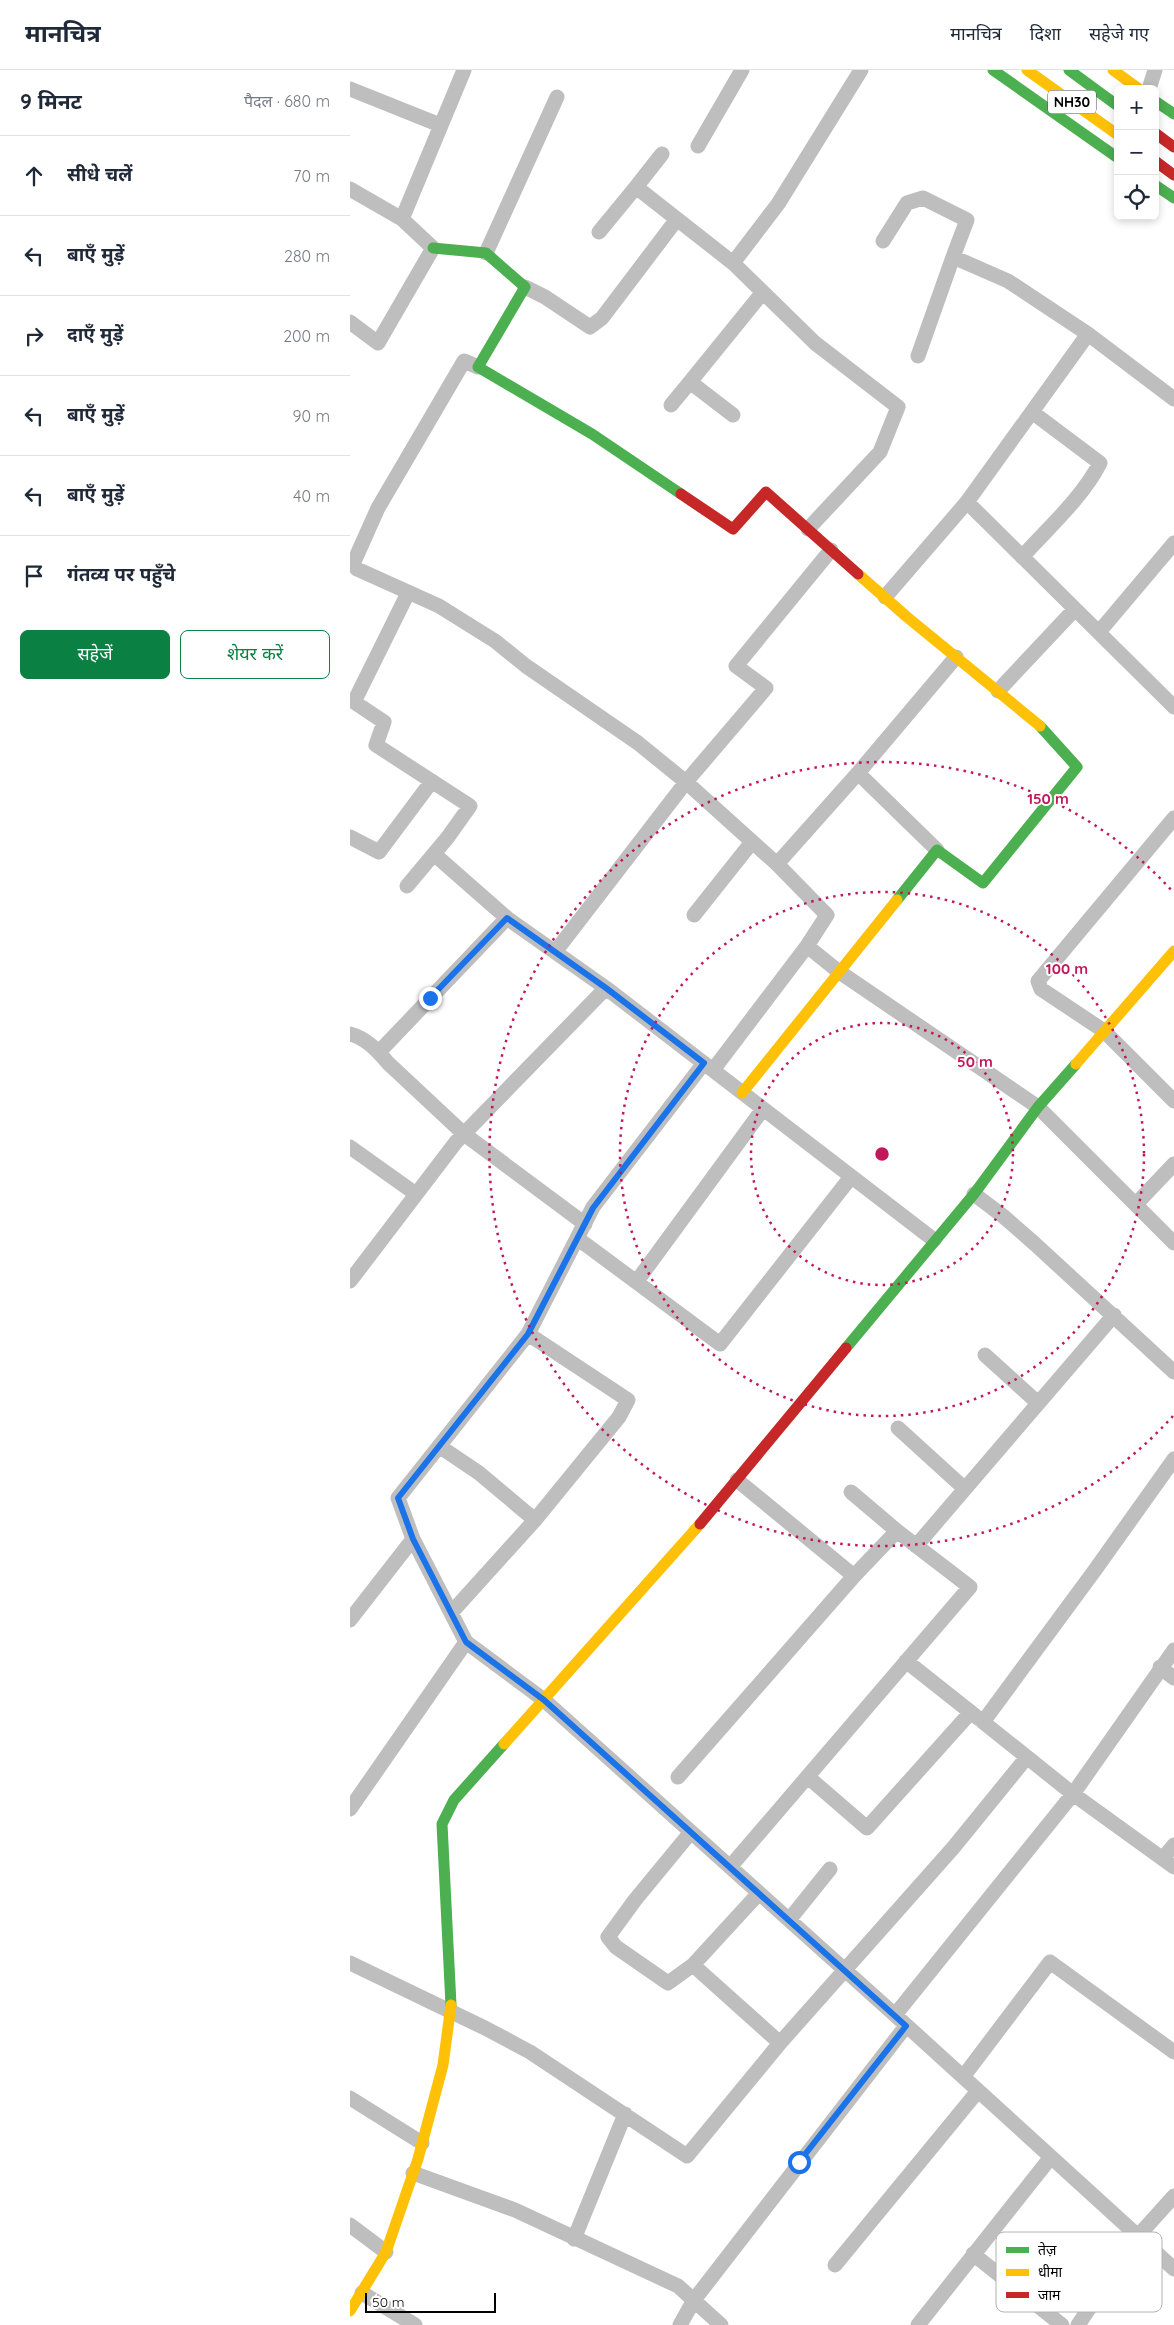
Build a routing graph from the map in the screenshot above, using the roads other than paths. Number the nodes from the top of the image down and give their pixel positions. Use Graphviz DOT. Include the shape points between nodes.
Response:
graph roads {
  1 [pos="464,70"];
  2 [pos="742,70"];
  3 [pos="861,70"];
  4 [pos="994,70"];
  5 [pos="1027,70"];
  6 [pos="1069,70"];
  7 [pos="1113,70"];
  8 [pos="1155,70"];
  9 [pos="1134,85"];
  10 [pos="1150,85"];
  11 [pos="350,89"];
  12 [pos="557,97"];
  13 [pos="1114,103"];
  14 [pos="1159,104"];
  15 [pos="1174,114"];
  16 [pos="440,126"];
  17 [pos="1114,132"];
  18 [pos="1159,136"];
  19 [pos="698,146"];
  20 [pos="1174,147"];
  21 [pos="662,154"];
  22 [pos="1114,155"];
  23 [pos="1159,164"];
  24 [pos="1174,175"];
  25 [pos="636,187"];
  26 [pos="1159,188"];
  27 [pos="350,190"];
  28 [pos="1174,198"];
  29 [pos="402,219"];
  30 [pos="677,219"];
  31 [pos="599,232"];
  32 [pos="883,240"];
  33 [pos="433,248"];
  34 [pos="486,253"];
  35 [pos="952,256"];
  36 [pos="733,262"];
  37 [pos="525,287"];
  38 [pos="763,292"];
  39 [pos="350,324"];
  40 [pos="1088,334"];
  41 [pos="918,356"];
  42 [pos="478,367"];
  43 [pos="690,382"];
  44 [pos="1174,399"];
  45 [pos="671,405"];
  46 [pos="1032,412"];
  47 [pos="733,415"];
  48 [pos="967,502"];
  49 [pos="808,529"];
  50 [pos="1174,543"];
  51 [pos="832,550"];
  52 [pos="1022,557"];
  53 [pos="351,566"];
  54 [pos="408,593"];
  55 [pos="885,597"];
  56 [pos="1075,609"];
  57 [pos="1099,632"];
  58 [pos="956,657"];
  59 [pos="998,691"];
  60 [pos="1171,698"];
  61 [pos="858,773"];
  62 [pos="432,781"];
  63 [pos="686,782"];
  64 [pos="1174,818"];
  65 [pos="350,838"];
  66 [pos="752,842"];
  67 [pos="937,850"];
  68 [pos="434,854"];
  69 [pos="777,864"];
  70 [pos="407,886"];
  71 [pos="694,915"];
  72 [pos="507,918"];
  73 [pos="807,946"];
  74 [pos="1174,951"];
  75 [pos="555,952"];
  76 [pos="838,971"];
  77 [pos="606,988"];
  78 [pos="1104,1030"];
  79 [pos="350,1034"];
  80 [pos="379,1052"];
  81 [pos="709,1067"];
  82 [pos="742,1093"];
  83 [pos="1174,1101"];
  84 [pos="1038,1107"];
  85 [pos="763,1109"];
  86 [pos="464,1134"];
  87 [pos="350,1147"];
  88 [pos="1174,1164"];
  89 [pos="851,1177"];
  90 [pos="416,1194"];
  91 [pos="974,1194"];
  92 [pos="1136,1204"];
  93 [pos="585,1224"];
  94 [pos="578,1238"];
  95 [pos="934,1240"];
  96 [pos="1174,1243"];
  97 [pos="350,1281"];
  98 [pos="637,1281"];
  99 [pos="1114,1315"];
  100 [pos="528,1334"];
  101 [pos="985,1355"];
  102 [pos="1174,1372"];
  103 [pos="1038,1403"];
  104 [pos="898,1428"];
  105 [pos="439,1446"];
  106 [pos="1174,1459"];
  107 [pos="737,1480"];
  108 [pos="965,1489"];
  109 [pos="852,1492"];
  110 [pos="535,1520"];
  111 [pos="897,1531"];
  112 [pos="413,1539"];
  113 [pos="916,1546"];
  114 [pos="854,1576"];
  115 [pos="451,1613"];
  116 [pos="350,1620"];
  117 [pos="466,1642"];
  118 [pos="1174,1650"];
  119 [pos="906,1661"];
  120 [pos="1160,1667"];
  121 [pos="1174,1678"];
  122 [pos="544,1700"];
  123 [pos="971,1712"];
  124 [pos="983,1722"];
  125 [pos="1027,1757"];
  126 [pos="678,1777"];
  127 [pos="808,1777"];
  128 [pos="1073,1794"];
  129 [pos="350,1809"];
  130 [pos="692,1832"];
  131 [pos="1174,1845"];
  132 [pos="1168,1862"];
  133 [pos="730,1866"];
  134 [pos="830,1869"];
  135 [pos="759,1893"];
  136 [pos="789,1920"];
  137 [pos="350,1963"];
  138 [pos="692,1965"];
  139 [pos="845,1971"];
  140 [pos="451,2013"];
  141 [pos="895,2015"];
  142 [pos="906,2026"];
  143 [pos="780,2043"];
  144 [pos="1174,2052"];
  145 [pos="963,2077"];
  146 [pos="978,2091"];
  147 [pos="350,2098"];
  148 [pos="625,2114"];
  149 [pos="422,2143"];
  150 [pos="1051,2157"];
  151 [pos="413,2173"];
  152 [pos="1174,2196"];
  153 [pos="350,2224"];
  154 [pos="1134,2232"];
  155 [pos="1142,2232"];
  156 [pos="574,2239"];
  157 [pos="386,2252"];
  158 [pos="973,2254"];
  159 [pos="1162,2257"];
  160 [pos="835,2265"];
  161 [pos="1174,2268"];
  162 [pos="996,2272"];
  163 [pos="362,2293"];
  164 [pos="694,2300"];
  165 [pos="350,2311"];
  166 [pos="1046,2312"];
  167 [pos="1087,2312"];
  168 [pos="415,2325"];
  169 [pos="680,2325"];
  170 [pos="721,2325"];
  171 [pos="918,2325"];
  172 [pos="1062,2325"];
  173 [pos="1078,2325"];
  1 -- 16 [label="street"];
  2 -- 19 [label="street"];
  3 -- 36 [label="street" via="778,204"];
  4 -- 22 [label="main road"];
  5 -- 17 [label="main road, NH30"];
  6 -- 13 [label="main road, NH30"];
  7 -- 9 [label="main road"];
  8 -- 10 [label="street"];
  11 -- 16 [label="street"];
  12 -- 34 [label="street"];
  14 -- 15 [label="main road"];
  16 -- 29 [label="street"];
  18 -- 20 [label="main road"];
  21 -- 25 [label="street"];
  23 -- 24 [label="main road"];
  25 -- 30 [label="street"];
  25 -- 31 [label="street"];
  26 -- 28 [label="main road"];
  27 -- 29 [label="street"];
  29 -- 33 [label="street"];
  30 -- 36 [label="street"];
  30 -- 37 [label="street" via="602,318 590,328"];
  32 -- 35 [label="street" via="907,203 923,198 967,220"];
  33 -- 34 [label="main road"];
  33 -- 39 [label="street" via="378,343"];
  34 -- 37 [label="main road"];
  35 -- 40 [label="street" via="1008,282"];
  35 -- 41 [label="street"];
  36 -- 38 [label="street"];
  37 -- 42 [label="main road"];
  38 -- 43 [label="street"];
  38 -- 49 [label="street" via="815,343 898,407 880,452"];
  40 -- 44 [label="street"];
  40 -- 46 [label="street"];
  42 -- 49 [label="main road" via="592,434 733,529 766,492"];
  42 -- 53 [label="street" via="464,361 378,508"];
  43 -- 45 [label="street"];
  43 -- 47 [label="street"];
  46 -- 48 [label="street"];
  46 -- 52 [label="street" via="1100,463 1077,496"];
  48 -- 52 [label="street"];
  48 -- 55 [label="street"];
  49 -- 51 [label="main road"];
  50 -- 57 [label="street"];
  51 -- 55 [label="main road"];
  51 -- 63 [label="street" via="736,666 766,688"];
  52 -- 56 [label="street"];
  53 -- 54 [label="street"];
  54 -- 62 [label="street" via="354,702 384,722 376,744"];
  54 -- 63 [label="street" via="439,606 495,641 638,743"];
  55 -- 58 [label="main road"];
  56 -- 57 [label="street"];
  56 -- 59 [label="street"];
  57 -- 60 [label="street"];
  58 -- 59 [label="main road"];
  58 -- 61 [label="street"];
  59 -- 67 [label="main road" via="1038,724 1077,767 982,883"];
  61 -- 67 [label="street"];
  61 -- 69 [label="street"];
  62 -- 65 [label="street" via="379,852"];
  62 -- 68 [label="street" via="470,806"];
  63 -- 66 [label="street"];
  63 -- 75 [label="street"];
  64 -- 78 [label="street" via="1038,981 1041,989"];
  66 -- 69 [label="street"];
  66 -- 71 [label="street"];
  67 -- 76 [label="main road"];
  68 -- 70 [label="street"];
  68 -- 72 [label="street"];
  69 -- 73 [label="street" via="828,915"];
  72 -- 75 [label="street"];
  72 -- 80 [label="street"];
  73 -- 76 [label="street"];
  73 -- 81 [label="street"];
  74 -- 78 [label="main road"];
  75 -- 77 [label="street"];
  76 -- 82 [label="main road"];
  76 -- 84 [label="street"];
  77 -- 81 [label="street"];
  77 -- 86 [label="street"];
  78 -- 83 [label="street"];
  78 -- 84 [label="main road"];
  79 -- 80 [label="street"];
  80 -- 86 [label="street"];
  81 -- 82 [label="street"];
  81 -- 93 [label="street" via="593,1208"];
  82 -- 85 [label="street"];
  84 -- 91 [label="main road"];
  84 -- 92 [label="street"];
  85 -- 89 [label="street"];
  85 -- 98 [label="street"];
  86 -- 90 [label="street"];
  86 -- 93 [label="street"];
  87 -- 90 [label="street"];
  88 -- 92 [label="street"];
  89 -- 95 [label="street"];
  89 -- 98 [label="street" via="720,1344"];
  90 -- 97 [label="street"];
  91 -- 95 [label="main road"];
  91 -- 99 [label="street" via="1004,1216"];
  92 -- 96 [label="street"];
  93 -- 94 [label="street"];
  94 -- 98 [label="street"];
  94 -- 100 [label="street"];
  95 -- 107 [label="main road"];
  99 -- 102 [label="street"];
  99 -- 103 [label="street"];
  100 -- 105 [label="street"];
  100 -- 110 [label="street" via="628,1400 619,1417"];
  101 -- 103 [label="street"];
  103 -- 108 [label="street"];
  104 -- 108 [label="street"];
  105 -- 110 [label="street" via="479,1473"];
  105 -- 112 [label="street" via="398,1498"];
  106 -- 124 [label="street"];
  107 -- 114 [label="street"];
  107 -- 122 [label="main road"];
  108 -- 113 [label="street"];
  109 -- 111 [label="street"];
  110 -- 115 [label="street"];
  111 -- 113 [label="street"];
  111 -- 114 [label="street"];
  112 -- 115 [label="street"];
  112 -- 116 [label="street"];
  113 -- 119 [label="street" via="970,1587"];
  114 -- 126 [label="street"];
  115 -- 117 [label="street"];
  117 -- 122 [label="street"];
  117 -- 129 [label="street"];
  118 -- 120 [label="street"];
  119 -- 123 [label="street"];
  119 -- 127 [label="street"];
  120 -- 121 [label="street"];
  120 -- 128 [label="street"];
  122 -- 130 [label="street"];
  122 -- 140 [label="main road" via="454,1800 442,1824"];
  123 -- 124 [label="street"];
  123 -- 127 [label="street" via="867,1828"];
  124 -- 125 [label="street"];
  125 -- 128 [label="street"];
  125 -- 139 [label="street" via="953,1848"];
  127 -- 133 [label="street"];
  128 -- 132 [label="street"];
  128 -- 141 [label="street"];
  130 -- 133 [label="street"];
  130 -- 138 [label="street" via="608,1936 616,1946 668,1983"];
  131 -- 132 [label="street"];
  133 -- 135 [label="street"];
  134 -- 136 [label="street"];
  135 -- 136 [label="street"];
  135 -- 138 [label="street"];
  136 -- 139 [label="street"];
  137 -- 140 [label="street"];
  138 -- 143 [label="street"];
  139 -- 141 [label="street"];
  139 -- 143 [label="street"];
  140 -- 148 [label="street" via="530,2052"];
  140 -- 149 [label="main road" via="443,2064"];
  141 -- 142 [label="street"];
  142 -- 145 [label="street"];
  142 -- 164 [label="street"];
  143 -- 148 [label="street" via="687,2156"];
  144 -- 145 [label="street" via="1050,1962"];
  145 -- 146 [label="street"];
  146 -- 150 [label="street"];
  146 -- 160 [label="street"];
  147 -- 149 [label="street"];
  148 -- 156 [label="street"];
  149 -- 151 [label="main road"];
  150 -- 154 [label="street"];
  150 -- 158 [label="street"];
  151 -- 156 [label="street" via="515,2210"];
  151 -- 157 [label="main road"];
  152 -- 155 [label="street"];
  153 -- 157 [label="street"];
  156 -- 164 [label="street" via="678,2286"];
  157 -- 163 [label="main road"];
  158 -- 162 [label="street"];
  158 -- 171 [label="street"];
  159 -- 161 [label="street"];
  163 -- 165 [label="main road"];
  163 -- 168 [label="street"];
  164 -- 169 [label="street"];
  164 -- 170 [label="street"];
  166 -- 172 [label="street"];
  167 -- 173 [label="street"];
}
